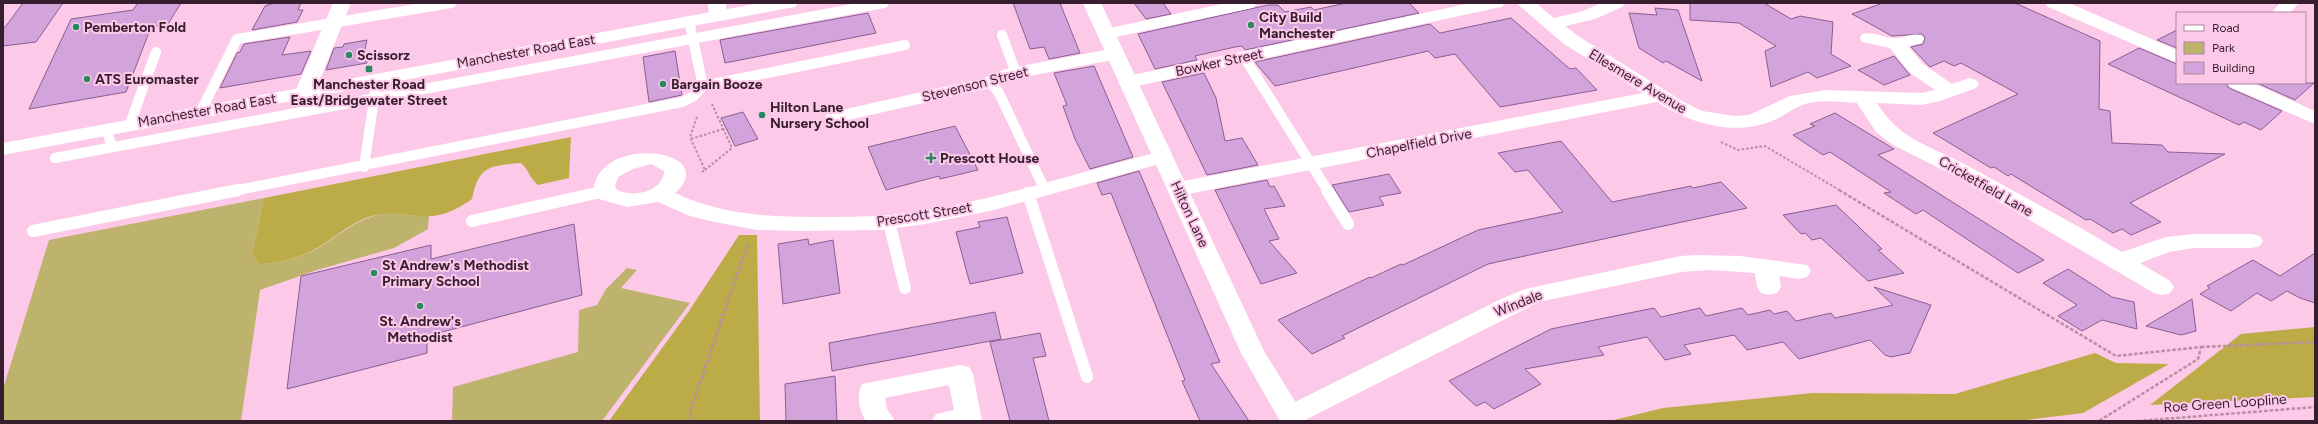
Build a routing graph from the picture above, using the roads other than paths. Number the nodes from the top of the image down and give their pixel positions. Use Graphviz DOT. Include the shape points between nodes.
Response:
graph roads {
  1 [pos="342,3"];
  2 [pos="451,3"];
  3 [pos="789,3"];
  4 [pos="884,3"];
  5 [pos="1092,3"];
  6 [pos="1251,3"];
  7 [pos="1496,3"];
  8 [pos="1525,3"];
  9 [pos="1616,3"];
  10 [pos="2054,3"];
  11 [pos="2290,3"];
  12 [pos="717,10"];
  13 [pos="2281,12"];
  14 [pos="334,23"];
  15 [pos="1550,24"];
  16 [pos="691,30"];
  17 [pos="1106,34"];
  18 [pos="1002,35"];
  19 [pos="1868,38"];
  20 [pos="1915,39"];
  21 [pos="1896,44"];
  22 [pos="905,45"];
  23 [pos="156,52"];
  24 [pos="1116,54"];
  25 [pos="1244,57"];
  26 [pos="2176,57"];
  27 [pos="1016,73"];
  28 [pos="377,79"];
  29 [pos="990,82"];
  30 [pos="1128,82"];
  31 [pos="1969,84"];
  32 [pos="2239,84"];
  33 [pos="702,86"];
  34 [pos="1950,91"];
  35 [pos="305,92"];
  36 [pos="1660,96"];
  37 [pos="1863,97"];
  38 [pos="374,99"];
  39 [pos="201,111"];
  40 [pos="835,117"];
  41 [pos="2315,118"];
  42 [pos="130,124"];
  43 [pos="106,128"];
  44 [pos="112,147"];
  45 [pos="3,149"];
  46 [pos="1164,156"];
  47 [pos="55,158"];
  48 [pos="1310,164"];
  49 [pos="364,167"];
  50 [pos="1178,189"];
  51 [pos="606,191"];
  52 [pos="1036,191"];
  53 [pos="659,194"];
  54 [pos="472,221"];
  55 [pos="889,222"];
  56 [pos="1348,224"];
  57 [pos="2189,225"];
  58 [pos="33,231"];
  59 [pos="2252,240"];
  60 [pos="2205,241"];
  61 [pos="2121,261"];
  62 [pos="1799,271"];
  63 [pos="2162,287"];
  64 [pos="905,288"];
  65 [pos="1087,377"];
  66 [pos="1292,418"];
  67 [pos="961,420"];
  68 [pos="882,421"];
  1 -- 14 [label="street"];
  2 -- 14 [label="lane"];
  3 -- 12 [label="street, Manchester Road East"];
  4 -- 16 [label="lane"];
  5 -- 17 [label="street, Hilton Lane"];
  6 -- 17 [label="lane"];
  7 -- 25 [label="street, Bowker Street"];
  8 -- 15 [label="street, Ellesmere Avenue"];
  9 -- 15 [label="street" via="1590,15"];
  10 -- 26 [label="street"];
  11 -- 13 [label="street"];
  12 -- 16 [label="street, Manchester Road East"];
  14 -- 35 [label="street"];
  14 -- 39 [label="lane" via="237,39"];
  15 -- 36 [label="street, Ellesmere Avenue"];
  16 -- 28 [label="street, Manchester Road East"];
  16 -- 33 [label="lane"];
  16 -- 38 [label="lane"];
  17 -- 24 [label="street, Hilton Lane"];
  18 -- 27 [label="lane"];
  19 -- 21 [label="street"];
  20 -- 21 [label="street"];
  21 -- 34 [label="street" via="1916,68"];
  22 -- 33 [label="lane"];
  23 -- 42 [label="lane"];
  24 -- 27 [label="street, Stevenson Street"];
  24 -- 30 [label="street, Hilton Lane"];
  25 -- 30 [label="street, Bowker Street"];
  25 -- 48 [label="lane"];
  27 -- 29 [label="street, Stevenson Street"];
  28 -- 35 [label="street, Manchester Road East"];
  28 -- 38 [label="lane"];
  29 -- 40 [label="street, Stevenson Street"];
  29 -- 52 [label="lane" via="1000,93"];
  30 -- 46 [label="street, Hilton Lane"];
  31 -- 34 [label="street, Ellesmere Avenue"];
  32 -- 41 [label="street"];
  33 -- 49 [label="lane" via="694,96 682,102"];
  34 -- 37 [label="street, Ellesmere Avenue" via="1922,98"];
  35 -- 39 [label="street, Manchester Road East"];
  36 -- 37 [label="street, Ellesmere Avenue" via="1697,116 1735,122 1767,116 1798,100 1826,96"];
  36 -- 48 [label="street, Chapelfield Drive"];
  37 -- 61 [label="street, Cricketfield Lane" via="1880,125 1892,135"];
  38 -- 44 [label="lane"];
  38 -- 49 [label="lane"];
  39 -- 42 [label="street, Manchester Road East"];
  42 -- 43 [label="street, Manchester Road East"];
  43 -- 44 [label="lane"];
  43 -- 45 [label="street, Manchester Road East"];
  44 -- 47 [label="lane"];
  46 -- 50 [label="street, Hilton Lane"];
  46 -- 52 [label="street, Prescott Street"];
  48 -- 50 [label="street, Chapelfield Drive"];
  48 -- 56 [label="lane"];
  49 -- 58 [label="lane"];
  50 -- 66 [label="street, Hilton Lane" via="1254,353"];
  51 -- 53 [label="street" via="614,199 624,201 636,201"];
  51 -- 53 [label="street" via="605,181 617,168 633,161 651,158 665,161 675,168 674,181"];
  51 -- 54 [label="lane"];
  52 -- 55 [label="street, Prescott Street" via="954,212"];
  52 -- 65 [label="lane"];
  53 -- 55 [label="street, Prescott Street" via="697,212 723,219 755,223"];
  55 -- 64 [label="lane"];
  57 -- 60 [label="street"];
  59 -- 60 [label="street"];
  60 -- 61 [label="street" via="2166,245"];
  61 -- 63 [label="street, Cricketfield Lane"];
  62 -- 66 [label="street, Windale" via="1768,276 1734,262 1694,262 1533,295 1509,305"];
  67 -- 68 [label="street" via="960,374 871,392 874,412"];
}
